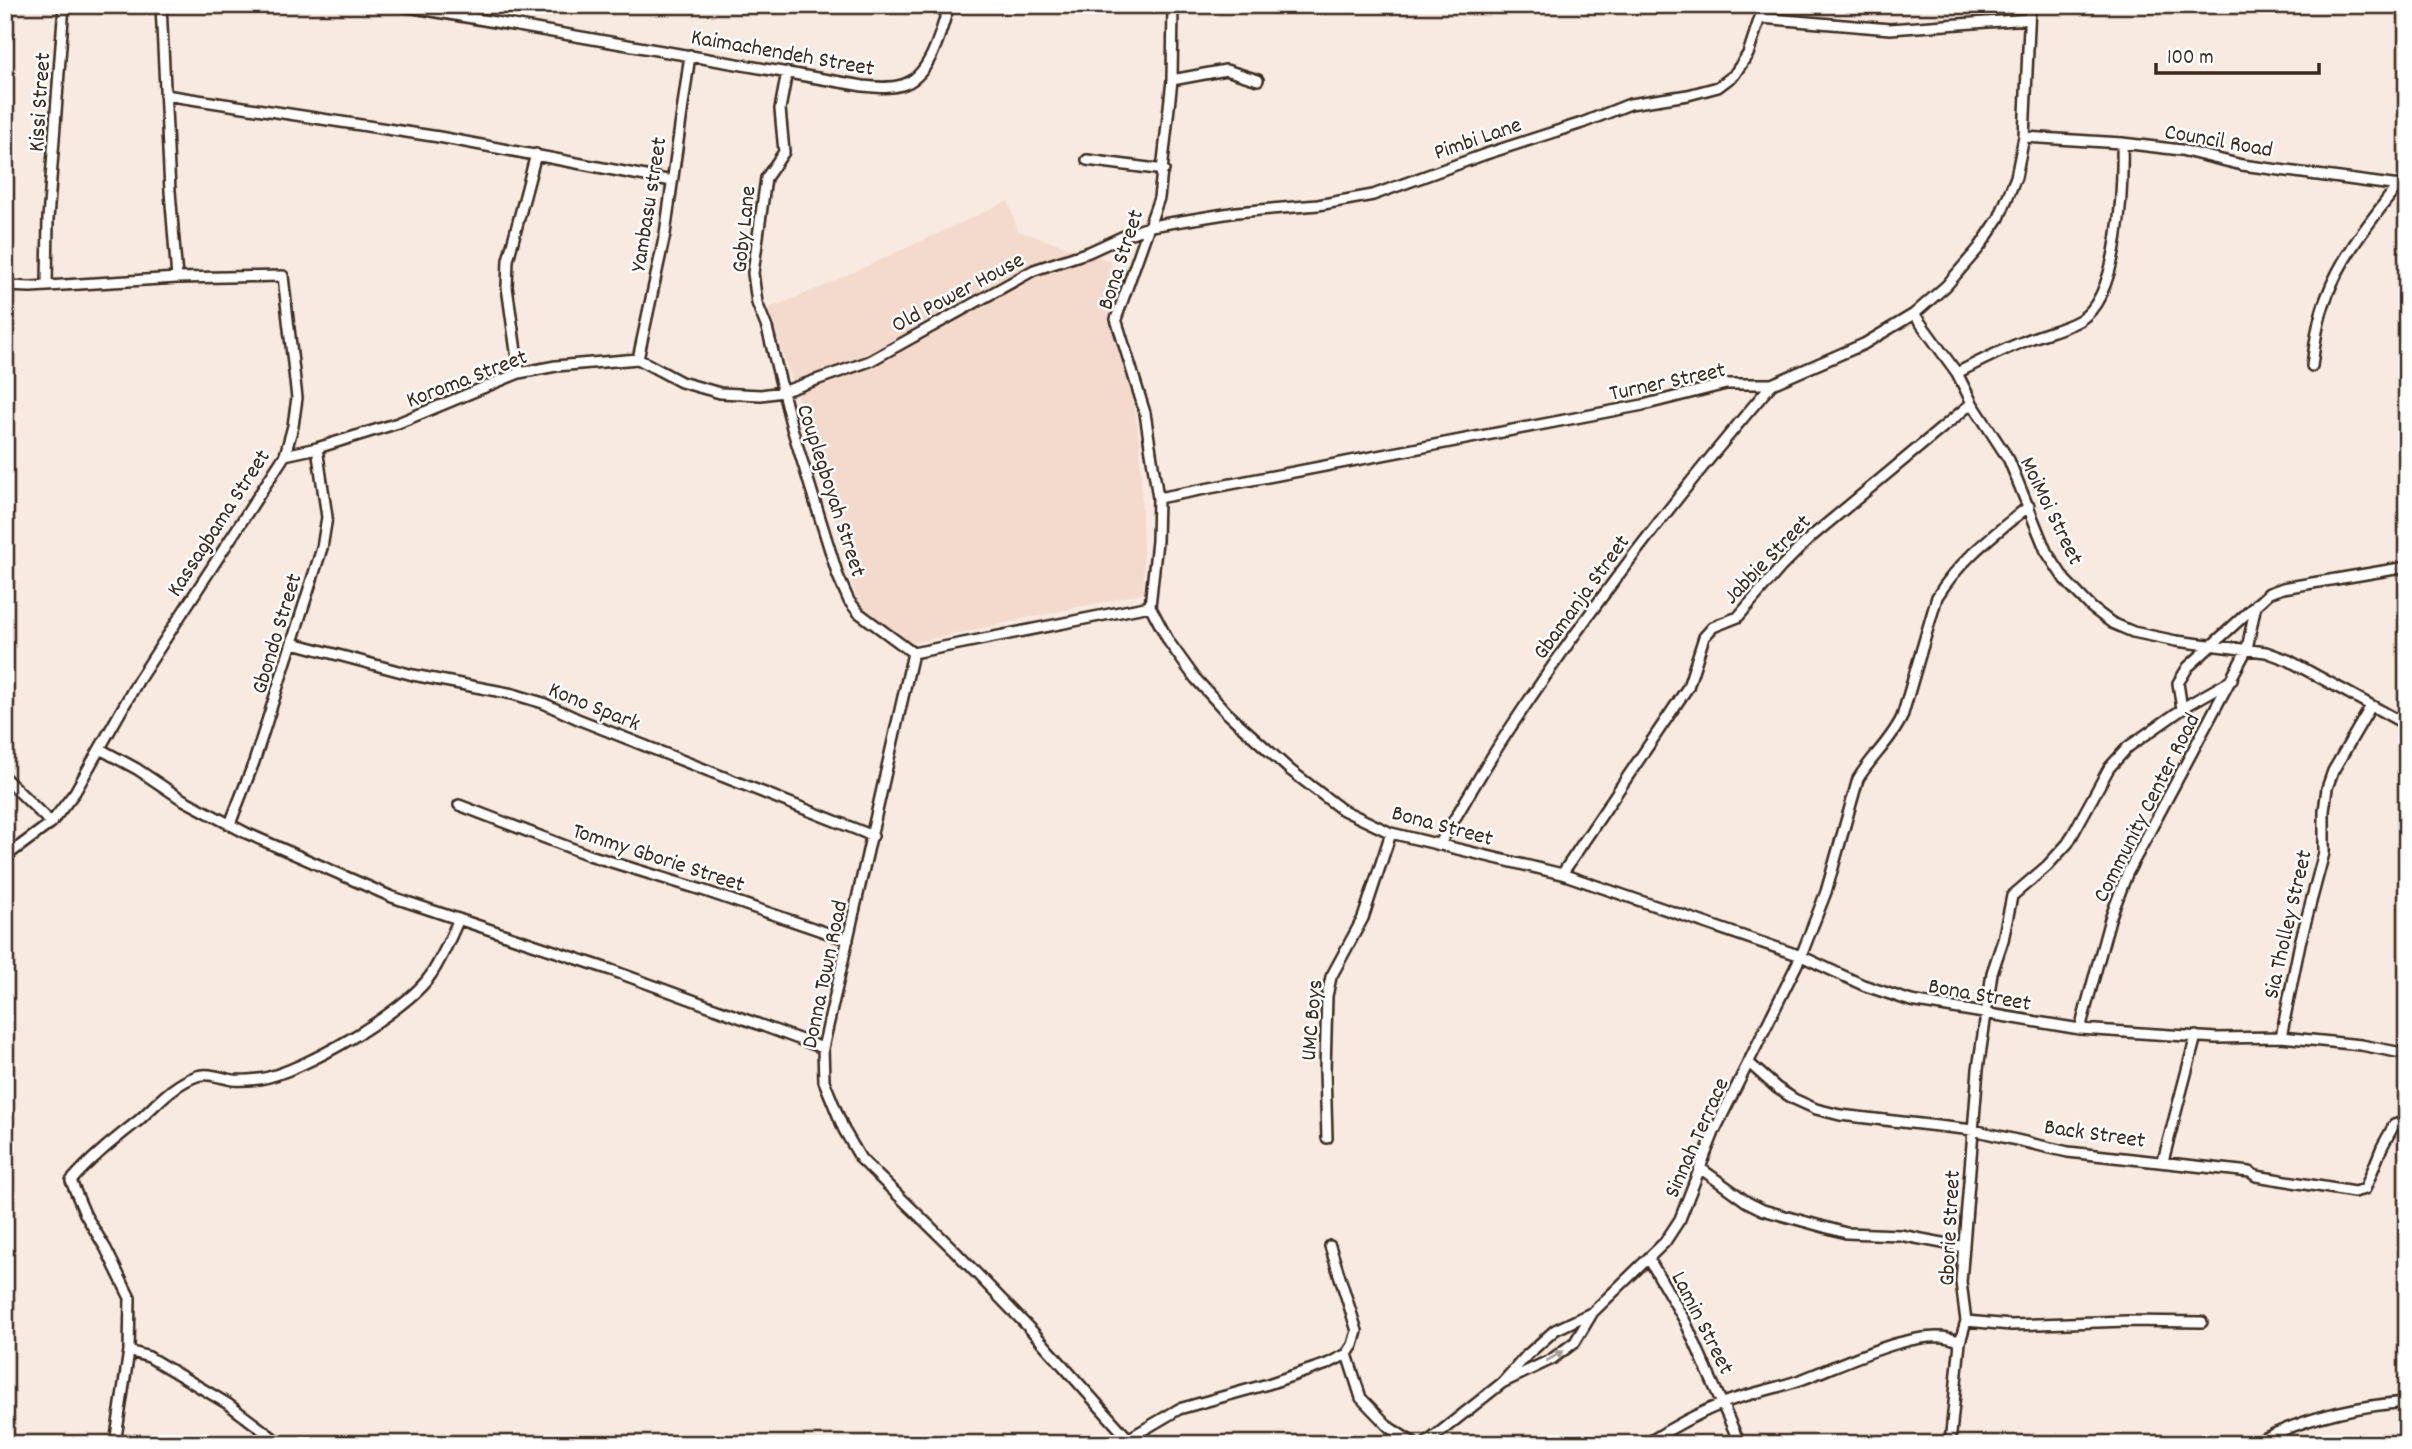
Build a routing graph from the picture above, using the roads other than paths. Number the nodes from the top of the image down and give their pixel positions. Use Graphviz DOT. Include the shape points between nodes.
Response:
graph roads {
  1 [pos="64,5"];
  2 [pos="161,5"];
  3 [pos="397,5"];
  4 [pos="949,5"];
  5 [pos="1173,5"];
  6 [pos="1764,5"];
  7 [pos="2030,5"];
  8 [pos="1761,19"];
  9 [pos="2029,19"];
  10 [pos="690,55"];
  11 [pos="787,72"];
  12 [pos="1258,79"];
  13 [pos="1172,80"];
  14 [pos="165,95"];
  15 [pos="2024,137"];
  16 [pos="2122,143"];
  17 [pos="536,154"];
  18 [pos="1087,160"];
  19 [pos="1164,170"];
  20 [pos="672,181"];
  21 [pos="2402,186"];
  22 [pos="1151,226"];
  23 [pos="177,278"];
  24 [pos="47,285"];
  25 [pos="5,286"];
  26 [pos="1914,314"];
  27 [pos="638,359"];
  28 [pos="2312,366"];
  29 [pos="519,373"];
  30 [pos="1957,373"];
  31 [pos="1772,384"];
  32 [pos="782,392"];
  33 [pos="1972,403"];
  34 [pos="317,448"];
  35 [pos="285,455"];
  36 [pos="1157,498"];
  37 [pos="2029,506"];
  38 [pos="2407,567"];
  39 [pos="2256,604"];
  40 [pos="1150,606"];
  41 [pos="293,643"];
  42 [pos="2211,646"];
  43 [pos="2247,649"];
  44 [pos="913,653"];
  45 [pos="2232,680"];
  46 [pos="2371,706"];
  47 [pos="2182,709"];
  48 [pos="2407,725"];
  49 [pos="100,749"];
  50 [pos="5,778"];
  51 [pos="459,805"];
  52 [pos="51,822"];
  53 [pos="230,824"];
  54 [pos="1391,833"];
  55 [pos="873,836"];
  56 [pos="1439,845"];
  57 [pos="5,857"];
  58 [pos="1562,874"];
  59 [pos="459,919"];
  60 [pos="848,940"];
  61 [pos="1801,956"];
  62 [pos="1987,1015"];
  63 [pos="2080,1029"];
  64 [pos="2196,1036"];
  65 [pos="2281,1037"];
  66 [pos="823,1048"];
  67 [pos="2407,1054"];
  68 [pos="1749,1063"];
  69 [pos="2407,1122"];
  70 [pos="1973,1130"];
  71 [pos="1326,1138"];
  72 [pos="2163,1161"];
  73 [pos="1700,1168"];
  74 [pos="1330,1246"];
  75 [pos="1964,1247"];
  76 [pos="1649,1258"];
  77 [pos="1593,1312"];
  78 [pos="1966,1321"];
  79 [pos="2202,1321"];
  80 [pos="1960,1342"];
  81 [pos="129,1351"];
  82 [pos="1347,1354"];
  83 [pos="1502,1383"];
  84 [pos="2407,1402"];
  85 [pos="1723,1403"];
  86 [pos="1131,1441"];
  87 [pos="115,1444"];
  88 [pos="281,1444"];
  89 [pos="1415,1444"];
  90 [pos="1425,1444"];
  91 [pos="1646,1444"];
  92 [pos="1740,1444"];
  93 [pos="1950,1444"];
  94 [pos="2254,1444"];
  1 -- 24 [label="street, Kissi Street"];
  2 -- 14 [label="street"];
  3 -- 10 [label="street, Kaimachendeh Street"];
  4 -- 11 [label="street, Kaimachendeh Street" via="926,65 905,85 863,86"];
  5 -- 13 [label="street, Bona Street"];
  6 -- 8 [label="street, Pimbi Lane"];
  7 -- 9 [label="street, Turner Street"];
  8 -- 9 [label="street" via="1890,29"];
  8 -- 22 [label="street, Pimbi Lane" via="1748,54 1734,75 1718,87 1630,104 1373,195"];
  9 -- 15 [label="street, Turner Street"];
  10 -- 11 [label="street, Kaimachendeh Street"];
  10 -- 20 [label="street, Yambasu street"];
  11 -- 32 [label="street, Goby Lane" via="780,109 784,152 766,178 754,273 757,303"];
  12 -- 13 [label="street" via="1226,70"];
  13 -- 19 [label="street, Bona Street"];
  14 -- 17 [label="street"];
  14 -- 23 [label="street"];
  15 -- 16 [label="street, Council Road"];
  15 -- 26 [label="street, Turner Street" via="2016,177 1999,218 1946,286"];
  16 -- 21 [label="street, Council Road" via="2242,165"];
  16 -- 30 [label="street" via="2120,216 2109,272 2096,307 2082,319"];
  17 -- 20 [label="street"];
  17 -- 29 [label="street" via="508,260 507,287"];
  18 -- 19 [label="street"];
  19 -- 22 [label="street, Bona Street"];
  20 -- 27 [label="street, Yambasu street"];
  21 -- 28 [label="street" via="2334,279 2320,320"];
  22 -- 32 [label="street, Old Power House" via="1034,270 870,360"];
  22 -- 36 [label="street, Bona Street" via="1116,319 1145,413"];
  23 -- 24 [label="street"];
  23 -- 35 [label="street, Kassagbama Street" via="283,276 297,398"];
  24 -- 25 [label="street"];
  26 -- 30 [label="street, MoiMoi Street"];
  26 -- 31 [label="street, Turner Street" via="1864,344"];
  27 -- 29 [label="street, Koroma Street"];
  27 -- 32 [label="street" via="681,382 720,393"];
  29 -- 34 [label="street, Koroma Street" via="398,423"];
  30 -- 33 [label="street, MoiMoi Street"];
  31 -- 36 [label="street, Turner Street" via="1726,384 1643,405"];
  31 -- 56 [label="street, Gbamanja Street" via="1675,499 1596,606 1504,737"];
  32 -- 44 [label="street, Couplegboyah Street" via="818,519 849,601"];
  33 -- 37 [label="street, MoiMoi Street" via="2009,460"];
  33 -- 58 [label="street, Jabbie Street" via="1811,537 1738,617 1708,632 1688,687"];
  34 -- 35 [label="street, Koroma Street"];
  34 -- 41 [label="street, Gbondo Street" via="326,531"];
  35 -- 49 [label="street, Kassagbama Street" via="138,681"];
  36 -- 40 [label="street, Bona Street"];
  37 -- 42 [label="street, MoiMoi Street" via="2046,551 2065,580 2112,623 2133,632"];
  37 -- 61 [label="street" via="1947,579 1937,597 1902,717 1858,779 1826,892"];
  38 -- 39 [label="street" via="2283,589"];
  39 -- 42 [label="street"];
  39 -- 43 [label="street, Community Center Road"];
  40 -- 44 [label="street"];
  40 -- 54 [label="street, Bona Street" via="1169,642 1227,713 1341,809"];
  41 -- 53 [label="street, Gbondo Street"];
  41 -- 55 [label="street, Kono Spark" via="543,703"];
  42 -- 43 [label="street, MoiMoi Street"];
  42 -- 47 [label="street" via="2178,682"];
  43 -- 45 [label="street, Community Center Road"];
  43 -- 46 [label="street, MoiMoi Street" via="2288,660"];
  44 -- 55 [label="street, Donna Town Road"];
  45 -- 47 [label="street, Gborie Street"];
  45 -- 63 [label="street, Community Center Road" via="2127,874"];
  46 -- 48 [label="street, MoiMoi Street"];
  46 -- 65 [label="street, Sia Tholley Street" via="2327,788 2324,853"];
  47 -- 62 [label="street, Gborie Street" via="2128,747 2109,768 2068,843 2012,896 1992,974"];
  49 -- 52 [label="street, Kassagbama Street"];
  49 -- 53 [label="street"];
  50 -- 52 [label="street"];
  51 -- 60 [label="street, Tommy Gborie Street" via="589,855"];
  52 -- 57 [label="street, Kassagbama Street"];
  53 -- 59 [label="street" via="418,908"];
  54 -- 56 [label="street, Bona Street"];
  54 -- 71 [label="street, UMC Boys" via="1363,918 1331,977"];
  55 -- 60 [label="street, Donna Town Road"];
  56 -- 58 [label="street, Bona Street"];
  58 -- 61 [label="street, Bona Street"];
  59 -- 66 [label="street"];
  59 -- 81 [label="street" via="429,978 395,1010 330,1051 274,1076 246,1080 199,1075 184,1082 167,1092 71,1181 130,1298"];
  60 -- 66 [label="street, Donna Town Road"];
  61 -- 62 [label="street, Bona Street" via="1911,1001"];
  61 -- 68 [label="street, Sinnah Terrace"];
  62 -- 63 [label="street, Bona Street"];
  62 -- 70 [label="street, Gborie Street"];
  63 -- 64 [label="street, Bona Street"];
  64 -- 65 [label="street, Bona Street"];
  64 -- 72 [label="street"];
  65 -- 67 [label="street, Bona Street"];
  66 -- 86 [label="street, Donna Town Road" via="824,1081 861,1159 1032,1331"];
  68 -- 70 [label="street, Back Street" via="1777,1088 1816,1109"];
  68 -- 73 [label="street, Sinnah Terrace"];
  69 -- 72 [label="street, Back Street" via="2394,1125 2365,1189 2354,1192"];
  70 -- 72 [label="street, Back Street" via="2067,1152"];
  70 -- 75 [label="street, Gborie Street"];
  73 -- 75 [label="street" via="1763,1210 1846,1233 1900,1235"];
  73 -- 76 [label="street, Sinnah Terrace" via="1680,1219"];
  74 -- 82 [label="street" via="1357,1331"];
  75 -- 78 [label="street, Gborie Street" via="1961,1282"];
  76 -- 77 [label="street, Sinnah Terrace"];
  76 -- 85 [label="street, Lamin Street"];
  77 -- 83 [label="street, Sinnah Terrace" via="1555,1330"];
  83 -- 77 [label="street, Sinnah Terrace, one-way" via="1566,1349"];
  78 -- 79 [label="street" via="2011,1325"];
  78 -- 80 [label="street, Gborie Street"];
  80 -- 85 [label="street" via="1949,1336 1885,1347 1801,1380"];
  80 -- 93 [label="street, Gborie Street"];
  81 -- 87 [label="street"];
  81 -- 88 [label="street" via="149,1357 229,1404"];
  82 -- 86 [label="street" via="1280,1380 1179,1409"];
  82 -- 89 [label="street" via="1361,1398 1390,1428"];
  83 -- 90 [label="street"];
  84 -- 94 [label="street" via="2344,1409 2284,1428"];
  85 -- 91 [label="street"];
  85 -- 92 [label="street, Lamin Street"];
}
